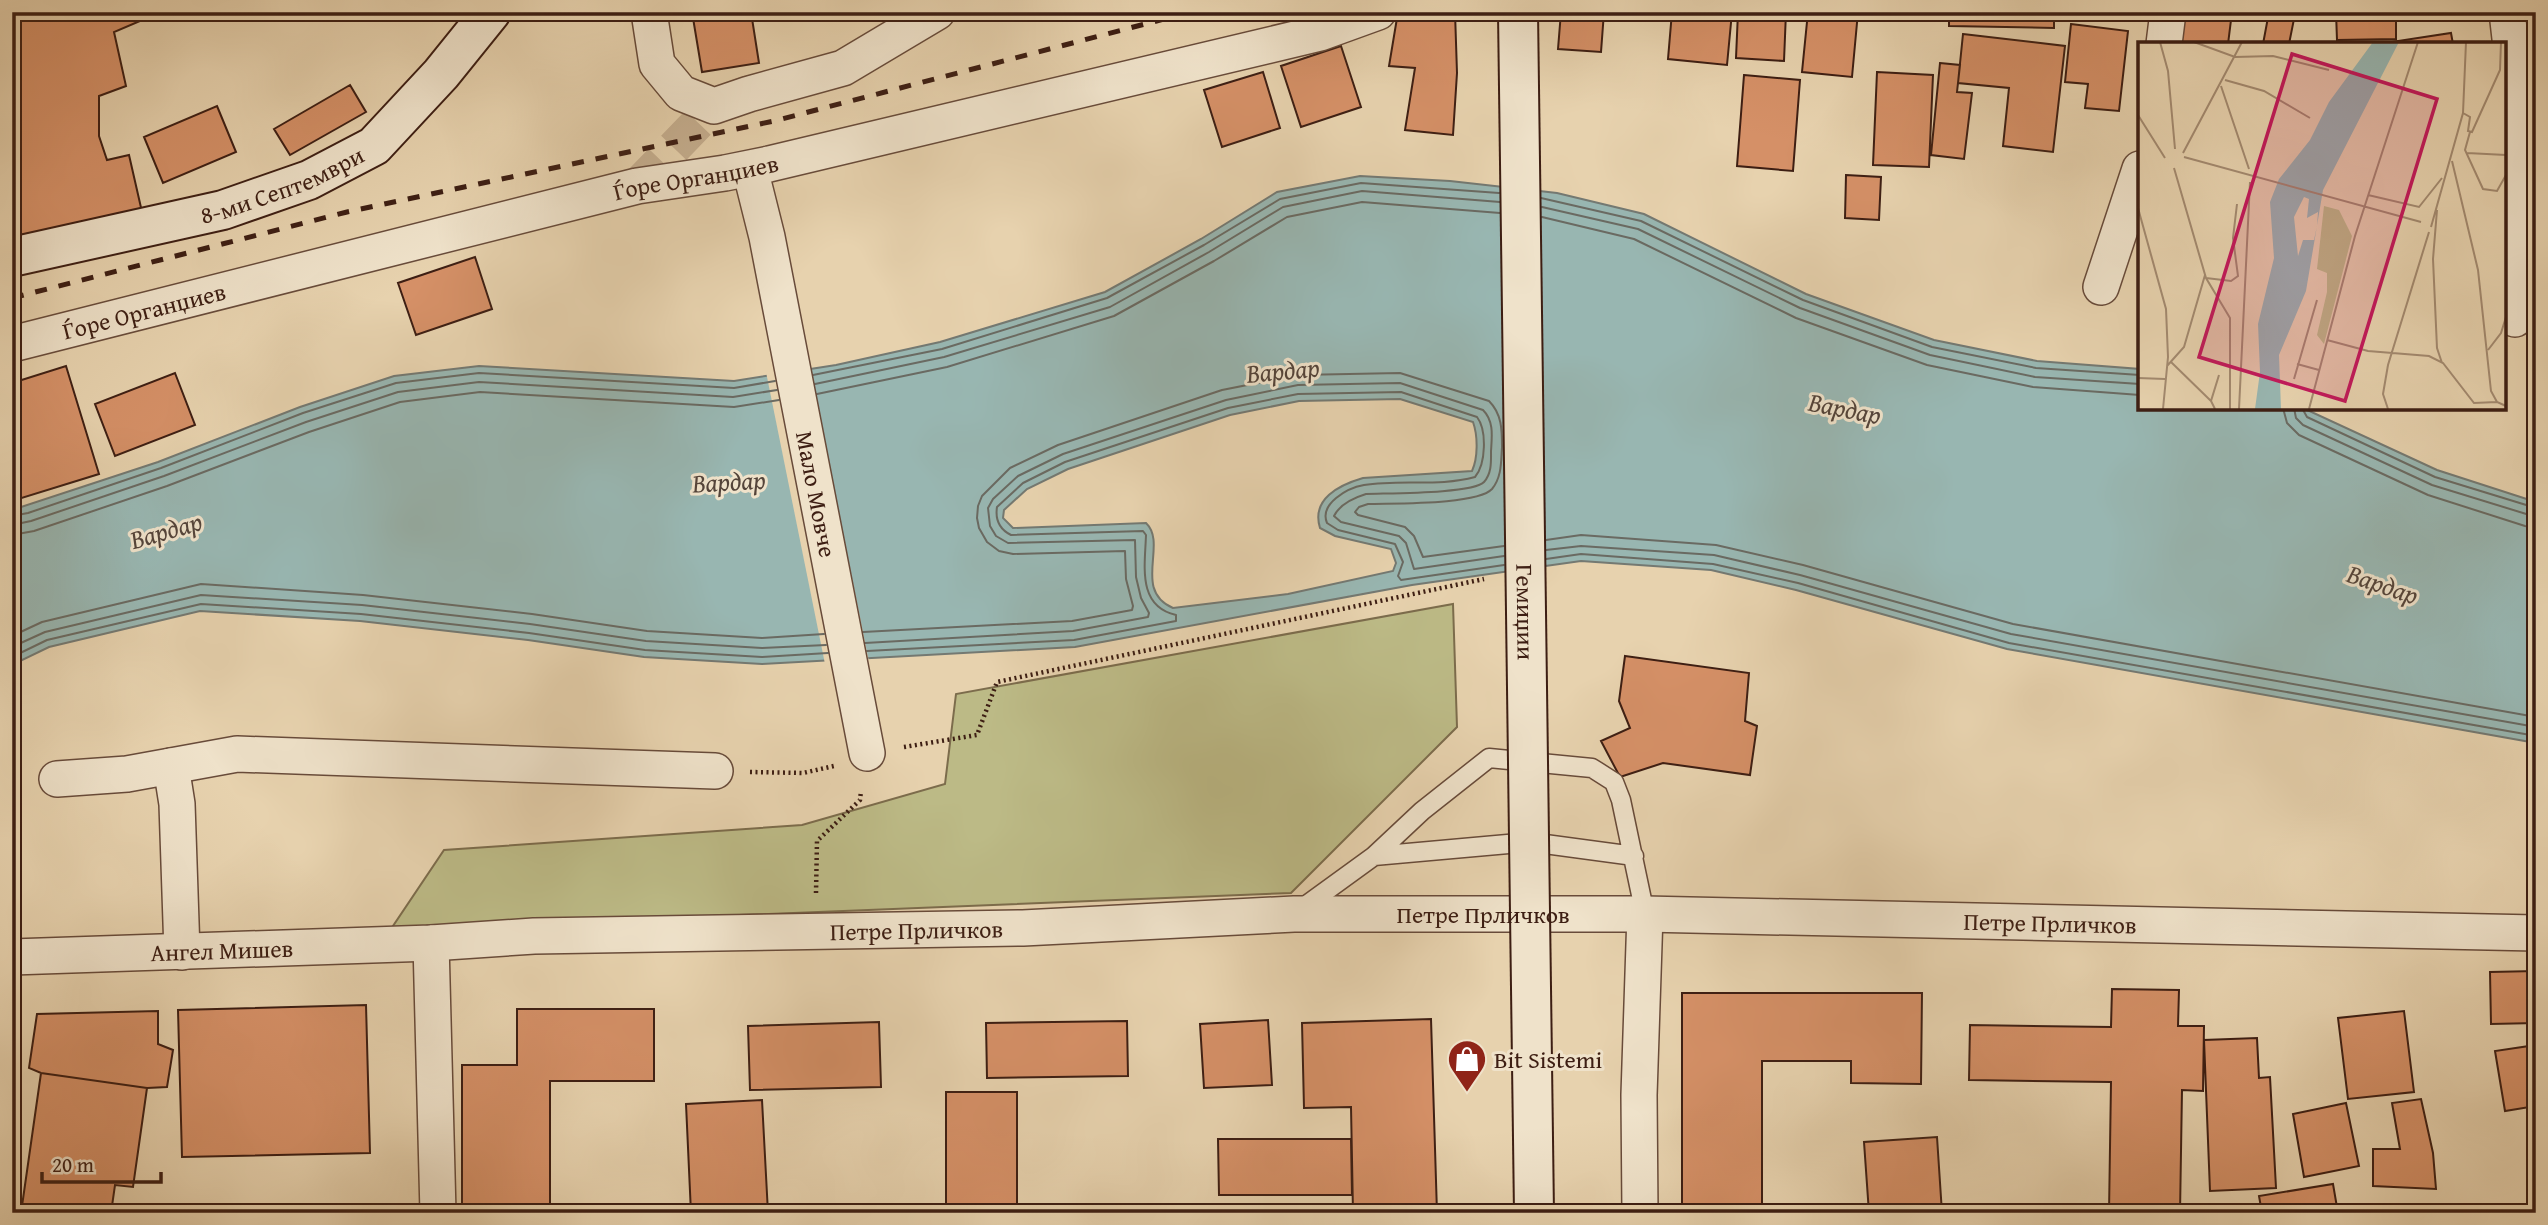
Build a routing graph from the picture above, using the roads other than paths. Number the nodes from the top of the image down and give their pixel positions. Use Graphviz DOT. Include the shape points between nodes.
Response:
graph roads {
  1 [pos="491,12"];
  2 [pos="649,12"];
  3 [pos="937,12"];
  4 [pos="1378,12"];
  5 [pos="1518,12"];
  6 [pos="2168,12"];
  7 [pos="2507,12"];
  8 [pos="2164,42"];
  9 [pos="750,169"];
  10 [pos="2138,175"];
  11 [pos="12,257"];
  12 [pos="2101,287"];
  13 [pos="2515,320"];
  14 [pos="12,344"];
  15 [pos="867,753"];
  16 [pos="171,766"];
  17 [pos="715,771"];
  18 [pos="57,779"];
  19 [pos="1374,856"];
  20 [pos="1634,856"];
  21 [pos="1294,914"];
  22 [pos="1644,914"];
  23 [pos="2536,933"];
  24 [pos="430,943"];
  25 [pos="182,952"];
  26 [pos="12,957"];
  27 [pos="438,1213"];
  28 [pos="1534,1213"];
  29 [pos="1640,1213"];
  1 -- 11 [label="main road, 8-ми Септември" via="374,146 309,180 223,210"];
  2 -- 3 [label="street" via="657,64 681,93 714,106 843,68"];
  4 -- 9 [label="street, Ѓоре Органџиев" via="1320,33"];
  5 -- 28 [label="main road, Гемиџии, bridge"];
  6 -- 8 [label="street"];
  7 -- 13 [label="street" via="2515,82"];
  9 -- 14 [label="street, Ѓоре Органџиев" via="637,186"];
  9 -- 15 [label="street, Мало Мовче"];
  10 -- 12 [label="street"];
  16 -- 17 [label="street" via="237,754"];
  16 -- 18 [label="street"];
  16 -- 25 [label="street" via="177,804"];
  19 -- 20 [label="lane" via="1530,842"];
  19 -- 20 [label="lane" via="1489,758 1592,768 1614,782"];
  19 -- 21 [label="lane"];
  20 -- 22 [label="lane"];
  21 -- 22 [label="street, Петре Прличков"];
  21 -- 24 [label="street, Петре Прличков" via="1023,928 534,936"];
  22 -- 23 [label="street, Петре Прличков"];
  22 -- 29 [label="street"];
  24 -- 25 [label="street, Ангел Мишев"];
  24 -- 27 [label="street"];
  25 -- 26 [label="street, Ангел Мишев"];
}
